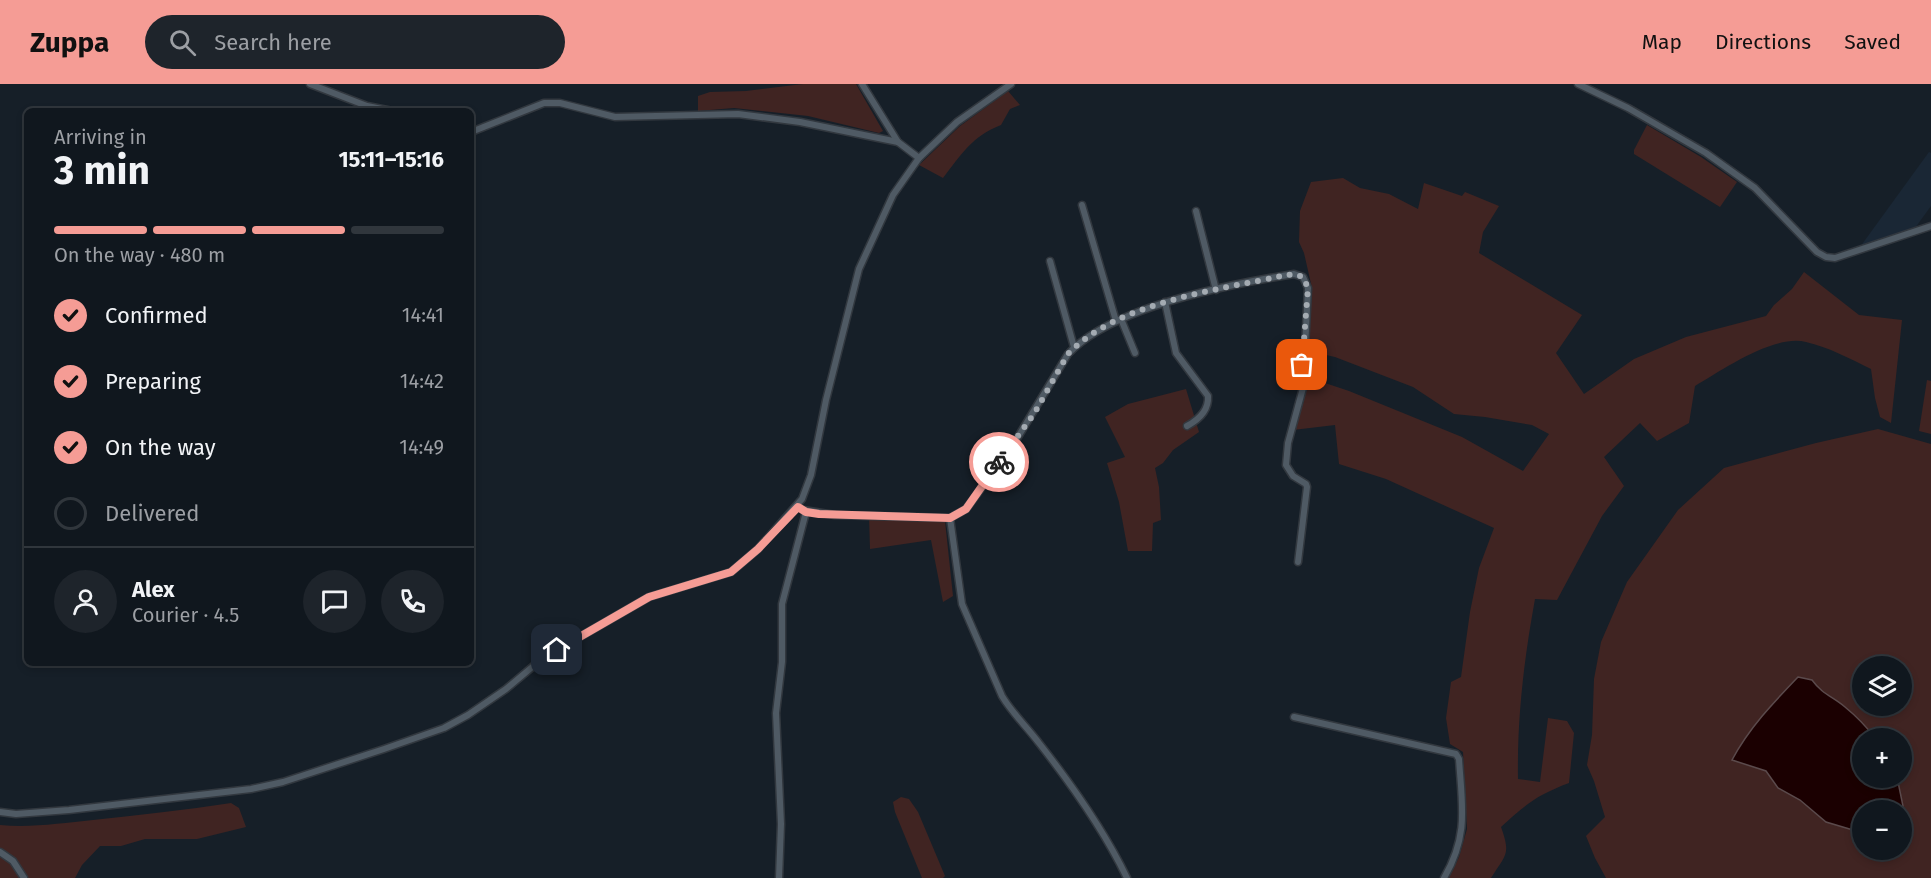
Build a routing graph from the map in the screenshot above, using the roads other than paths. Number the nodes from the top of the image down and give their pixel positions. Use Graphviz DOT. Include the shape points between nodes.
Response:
graph roads {
  1 [pos="310,84"];
  2 [pos="862,84"];
  3 [pos="1011,84"];
  4 [pos="1578,84"];
  5 [pos="377,108"];
  6 [pos="474,131"];
  7 [pos="898,142"];
  8 [pos="919,158"];
  9 [pos="1083,205"];
  10 [pos="1197,211"];
  11 [pos="1931,226"];
  12 [pos="1050,261"];
  13 [pos="1216,290"];
  14 [pos="1165,302"];
  15 [pos="1118,320"];
  16 [pos="1074,347"];
  17 [pos="1135,353"];
  18 [pos="1187,426"];
  19 [pos="798,507"];
  20 [pos="806,512"];
  21 [pos="950,518"];
  22 [pos="1298,562"];
  23 [pos="1293,717"];
  24 [pos="0,813"];
  25 [pos="0,852"];
  26 [pos="24,878"];
  27 [pos="779,878"];
  28 [pos="1128,878"];
  29 [pos="1444,878"];
  1 -- 5 [label="street"];
  2 -- 7 [label="street"];
  3 -- 8 [label="street" via="957,122"];
  4 -- 11 [label="street" via="1706,153 1755,188 1826,257 1857,252"];
  6 -- 7 [label="street" via="544,103 560,103 615,117 738,114"];
  7 -- 8 [label="street"];
  8 -- 19 [label="street" via="893,195 859,269 811,475"];
  9 -- 15 [label="street"];
  10 -- 13 [label="street"];
  12 -- 16 [label="street"];
  13 -- 14 [label="street"];
  13 -- 22 [label="street" via="1294,274 1307,283 1303,388 1288,443 1287,465 1307,487"];
  14 -- 15 [label="street"];
  14 -- 18 [label="street" via="1176,353 1208,396 1205,410"];
  15 -- 16 [label="street"];
  15 -- 17 [label="street"];
  16 -- 21 [label="street" via="1015,442 966,509"];
  19 -- 20 [label="street"];
  19 -- 24 [label="street" via="731,572 649,597 557,650 506,689 444,728 251,789 69,810"];
  20 -- 21 [label="street"];
  20 -- 27 [label="street" via="782,604 782,662 776,713"];
  21 -- 28 [label="street" via="962,604 1002,696 1096,822"];
  23 -- 29 [label="street" via="1456,754 1460,759 1464,823"];
  25 -- 26 [label="street" via="13,861"];
}
